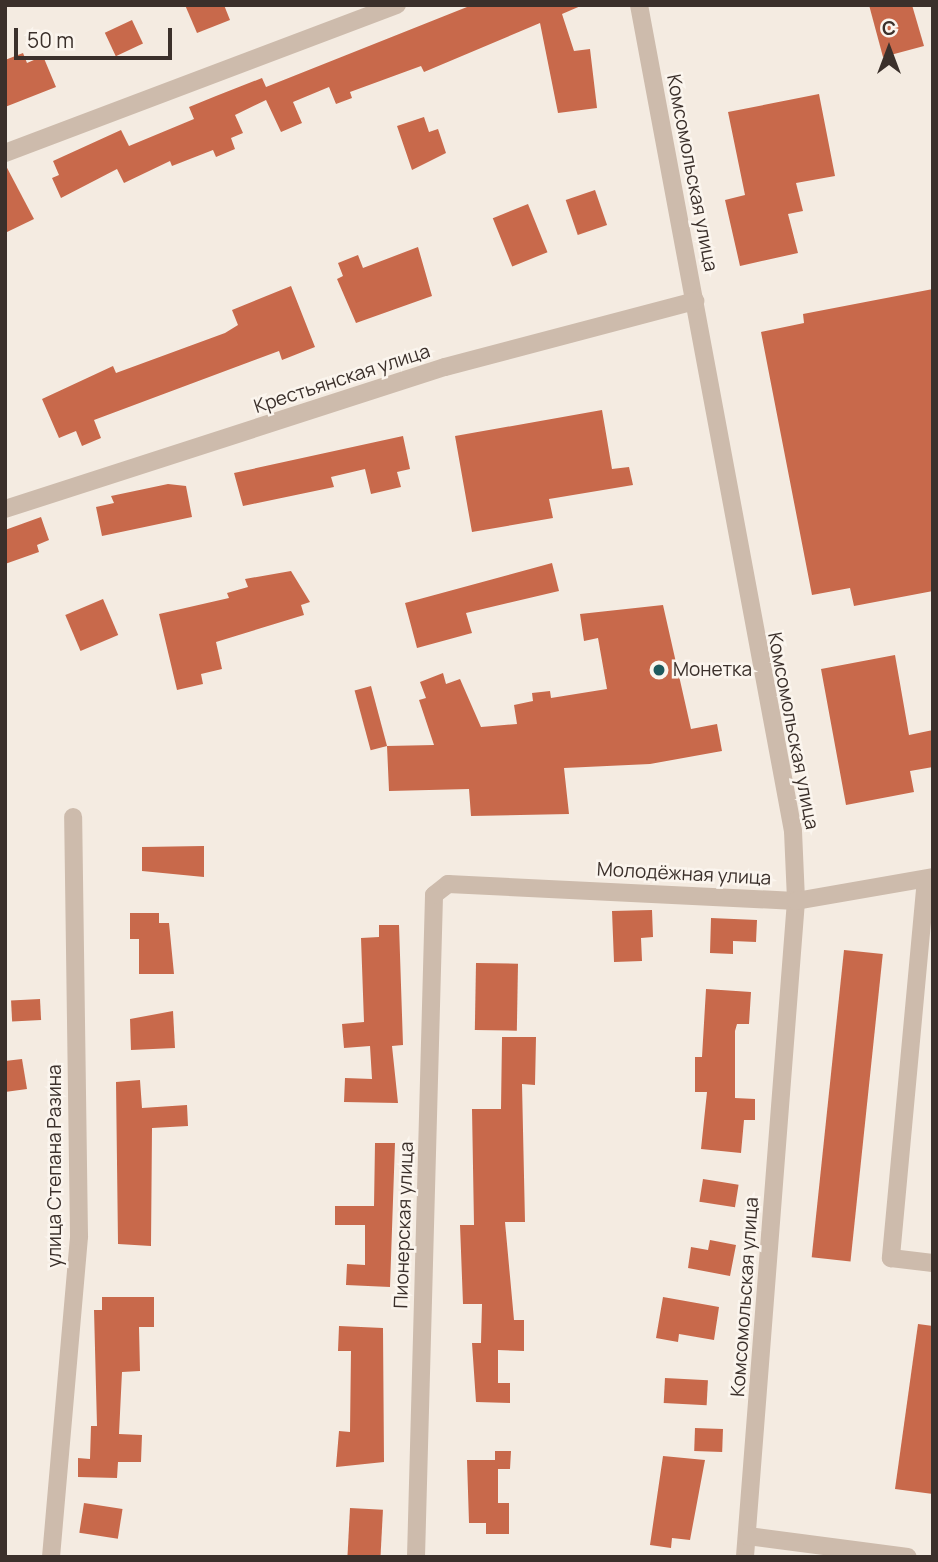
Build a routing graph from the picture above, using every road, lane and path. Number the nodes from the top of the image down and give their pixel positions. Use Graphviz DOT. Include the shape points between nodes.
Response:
graph roads {
  1 [pos="397,5"];
  2 [pos="639,5"];
  3 [pos="5,153"];
  4 [pos="695,301"];
  5 [pos="5,509"];
  6 [pos="73,817"];
  7 [pos="930,878"];
  8 [pos="434,895"];
  9 [pos="796,901"];
  10 [pos="933,1263"];
  11 [pos="748,1536"];
  12 [pos="51,1557"];
  13 [pos="416,1557"];
  14 [pos="745,1557"];
  15 [pos="908,1557"];
  1 -- 3 [label="street"];
  2 -- 4 [label="street, Комсомольская улица"];
  4 -- 5 [label="street, Крестьянская улица" via="445,367"];
  4 -- 9 [label="street, Комсомольская улица" via="793,831"];
  6 -- 12 [label="street, улица Степана Разина" via="79,1236"];
  7 -- 9 [label="street, Молодёжная улица"];
  7 -- 10 [label="street" via="891,1258"];
  8 -- 9 [label="street, Молодёжная улица" via="448,884"];
  8 -- 13 [label="street, Пионерская улица"];
  9 -- 11 [label="street, Комсомольская улица"];
  11 -- 14 [label="street, Комсомольская улица"];
  11 -- 15 [label="street"];
}
